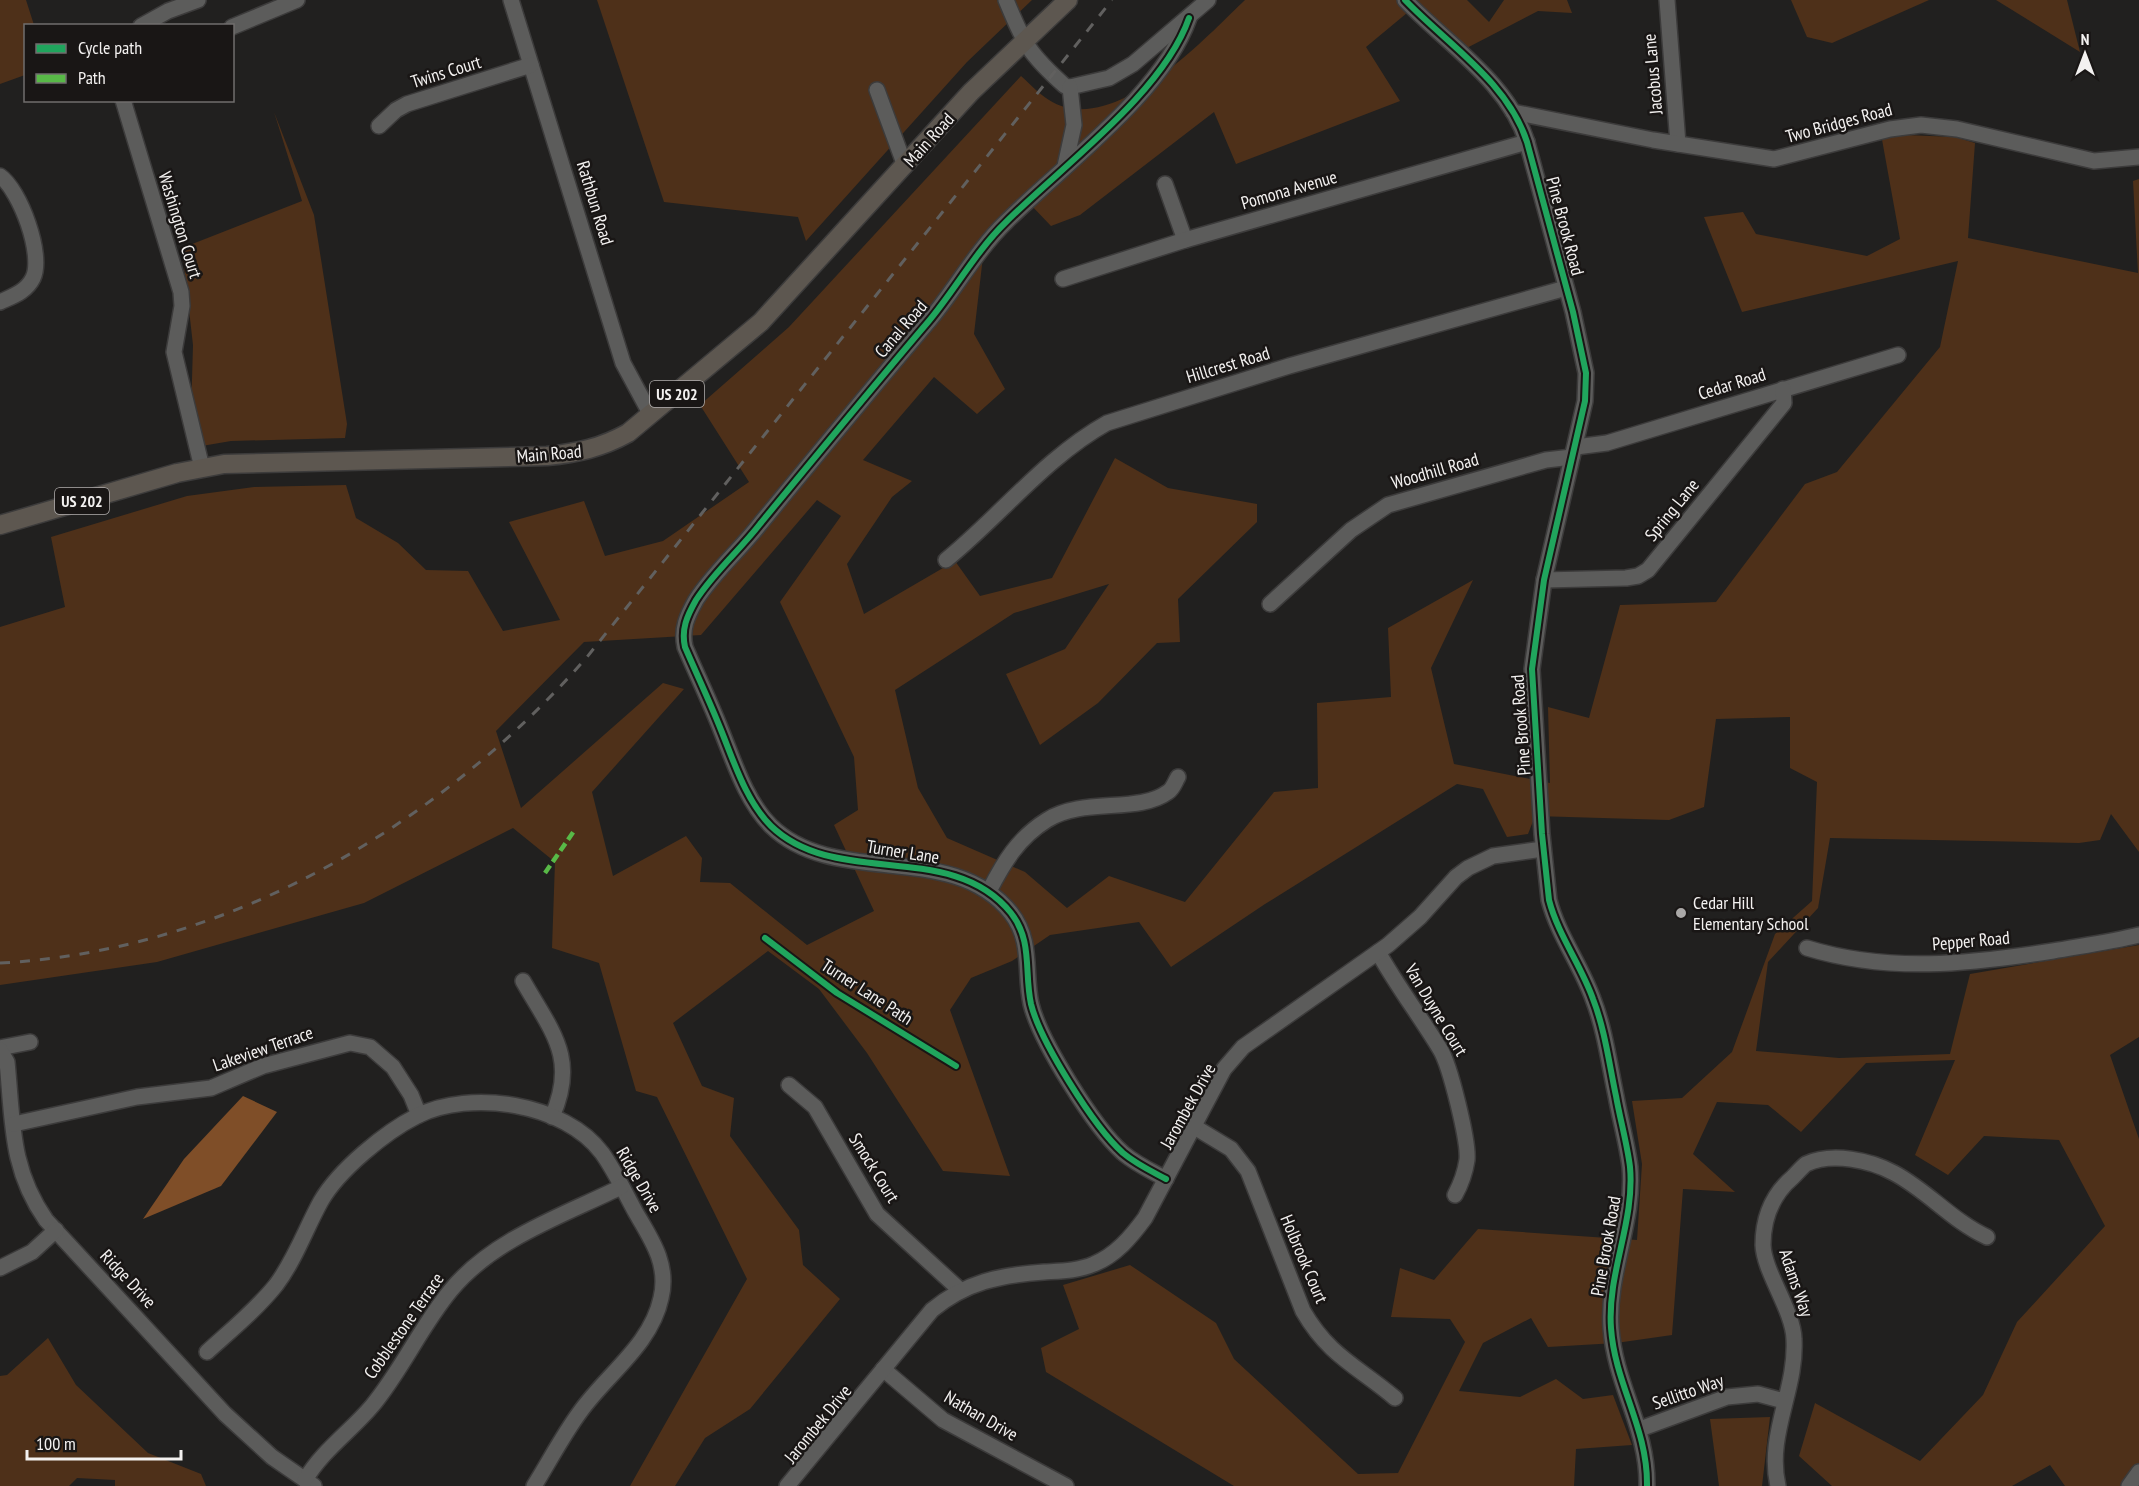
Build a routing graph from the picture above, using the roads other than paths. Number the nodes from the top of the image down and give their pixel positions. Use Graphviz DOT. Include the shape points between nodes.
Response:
graph roads {
  1 [pos="198,0"];
  2 [pos="297,0"];
  3 [pos="511,0"];
  4 [pos="1006,0"];
  5 [pos="1068,0"];
  6 [pos="1208,0"];
  7 [pos="1405,0"];
  8 [pos="1666,0"];
  9 [pos="1189,18"];
  10 [pos="145,24"];
  11 [pos="234,26"];
  12 [pos="1024,44"];
  13 [pos="531,65"];
  14 [pos="1070,87"];
  15 [pos="877,90"];
  16 [pos="124,102"];
  17 [pos="1513,112"];
  18 [pos="379,126"];
  19 [pos="1527,142"];
  20 [pos="1678,144"];
  21 [pos="2139,157"];
  22 [pos="905,166"];
  23 [pos="1065,166"];
  24 [pos="0,176"];
  25 [pos="1165,184"];
  26 [pos="1185,240"];
  27 [pos="1063,279"];
  28 [pos="1566,288"];
  29 [pos="0,302"];
  30 [pos="1898,355"];
  31 [pos="1783,389"];
  32 [pos="651,414"];
  33 [pos="1574,452"];
  34 [pos="202,468"];
  35 [pos="0,525"];
  36 [pos="946,561"];
  37 [pos="1544,580"];
  38 [pos="1270,604"];
  39 [pos="700,681"];
  40 [pos="1178,777"];
  41 [pos="1543,849"];
  42 [pos="989,891"];
  43 [pos="2139,935"];
  44 [pos="1807,948"];
  45 [pos="1378,952"];
  46 [pos="523,981"];
  47 [pos="30,1042"];
  48 [pos="0,1049"];
  49 [pos="789,1085"];
  50 [pos="419,1115"];
  51 [pos="552,1117"];
  52 [pos="14,1124"];
  53 [pos="1193,1126"];
  54 [pos="1166,1179"];
  55 [pos="621,1187"];
  56 [pos="1455,1195"];
  57 [pos="56,1230"];
  58 [pos="1987,1237"];
  59 [pos="0,1268"];
  60 [pos="960,1290"];
  61 [pos="207,1352"];
  62 [pos="883,1369"];
  63 [pos="1395,1398"];
  64 [pos="1784,1401"];
  65 [pos="1640,1429"];
  66 [pos="2139,1472"];
  67 [pos="310,1483"];
  68 [pos="534,1486"];
  69 [pos="787,1486"];
  70 [pos="1066,1486"];
  71 [pos="1647,1486"];
  72 [pos="1778,1486"];
  73 [pos="2129,1486"];
  1 -- 10 [label="street"];
  2 -- 11 [label="street"];
  3 -- 13 [label="street, Rathbun Road"];
  4 -- 12 [label="street"];
  5 -- 12 [label="main road, Main Road / US 202"];
  6 -- 9 [label="street"];
  7 -- 17 [label="street, Pine Brook Road" via="1486,77"];
  8 -- 20 [label="street, Jacobus Lane"];
  9 -- 14 [label="street" via="1109,78"];
  9 -- 23 [label="street, Canal Road" via="1181,39 1146,84"];
  12 -- 14 [label="street" via="1039,63"];
  12 -- 22 [label="main road, Main Road / US 202" via="971,92"];
  13 -- 18 [label="street, Twins Court" via="407,104"];
  13 -- 32 [label="street, Rathbun Road" via="623,363"];
  14 -- 23 [label="street" via="1074,125"];
  15 -- 22 [label="street"];
  16 -- 34 [label="street, Washington Court" via="181,292 174,352"];
  17 -- 19 [label="street, Pine Brook Road"];
  17 -- 20 [label="street, Two Bridges Road"];
  19 -- 26 [label="street, Pomona Avenue"];
  19 -- 28 [label="street, Pine Brook Road"];
  20 -- 21 [label="street, Two Bridges Road" via="1774,159 1899,127 1936,125 2094,161"];
  22 -- 32 [label="main road, Main Road / US 202" via="761,322"];
  23 -- 39 [label="street, Canal Road" via="991,238 929,321 708,583 686,619 683,632 685,647"];
  24 -- 29 [label="street" via="16,194 36,258 29,285"];
  25 -- 26 [label="street"];
  26 -- 27 [label="street, Pomona Avenue"];
  28 -- 33 [label="street, Pine Brook Road" via="1586,373 1585,401"];
  28 -- 36 [label="street, Hillcrest Road" via="1289,366 1107,423 1059,456"];
  30 -- 31 [label="street, Cedar Road"];
  31 -- 33 [label="street, Cedar Road"];
  31 -- 37 [label="street, Spring Lane" via="1784,403 1648,570 1632,577"];
  32 -- 34 [label="main road, Main Road / US 202" via="628,434 582,452 494,458 246,462"];
  33 -- 37 [label="street, Pine Brook Road"];
  33 -- 38 [label="street, Woodhill Road" via="1388,505 1351,530"];
  34 -- 35 [label="main road, Main Road / US 202"];
  37 -- 41 [label="street, Pine Brook Road" via="1532,669"];
  39 -- 42 [label="street, Turner Lane" via="753,802 780,834 818,854 941,873"];
  40 -- 42 [label="street" via="1170,791 1156,799 1086,807 1046,820 1014,848"];
  41 -- 45 [label="street, Jarombek Drive" via="1493,856 1468,868 1420,917"];
  41 -- 65 [label="street, Pine Brook Road" via="1554,917 1593,996 1601,1022 1630,1166 1629,1208 1612,1287 1611,1329 1616,1365"];
  42 -- 54 [label="street, Turner Lane" via="1012,915 1025,940 1031,1003 1047,1045 1114,1144 1135,1162"];
  43 -- 44 [label="street, Pepper Road" via="1980,963 1876,964"];
  45 -- 53 [label="street, Jarombek Drive" via="1243,1047 1224,1069"];
  45 -- 56 [label="street, Van Duyne Court" via="1440,1049 1451,1076 1467,1152 1465,1173"];
  46 -- 51 [label="street" via="563,1061 563,1089"];
  47 -- 48 [label="street"];
  48 -- 52 [label="street, Ridge Drive" via="7,1062"];
  49 -- 60 [label="street, Smock Court" via="815,1107 877,1214"];
  50 -- 51 [label="street, Ridge Drive" via="463,1104 491,1102"];
  50 -- 52 [label="street, Lakeview Terrace" via="393,1067 370,1047 350,1043 263,1066 211,1088 137,1096"];
  50 -- 61 [label="street, Ridge Drive" via="393,1131 335,1181 276,1284"];
  51 -- 55 [label="street, Ridge Drive" via="602,1153"];
  52 -- 57 [label="street, Ridge Drive" via="22,1178"];
  53 -- 54 [label="street, Jarombek Drive"];
  53 -- 63 [label="street, Holbrook Court" via="1231,1149 1248,1171 1313,1329 1332,1351"];
  54 -- 60 [label="street, Jarombek Drive" via="1132,1235 1106,1258 1079,1269 994,1277"];
  55 -- 67 [label="street, Cobblestone Terrace" via="507,1244 467,1273 439,1305 372,1405 331,1446"];
  55 -- 68 [label="street, Ridge Drive" via="660,1256 661,1298 644,1337 579,1413"];
  57 -- 59 [label="street" via="32,1252"];
  57 -- 67 [label="street, Ridge Drive" via="225,1414 272,1457"];
  58 -- 64 [label="street, Adams Way" via="1968,1228 1894,1173 1846,1158 1806,1165 1778,1190 1766,1218 1763,1246 1794,1336 1794,1366"];
  60 -- 62 [label="street, Jarombek Drive" via="932,1310"];
  62 -- 69 [label="street, Jarombek Drive"];
  62 -- 70 [label="street, Nathan Drive" via="943,1420"];
  64 -- 65 [label="street, Sellitto Way" via="1758,1394 1727,1397"];
  64 -- 72 [label="street, Adams Way" via="1773,1466"];
  65 -- 71 [label="street, Pine Brook Road"];
  66 -- 73 [label="street"];
}
